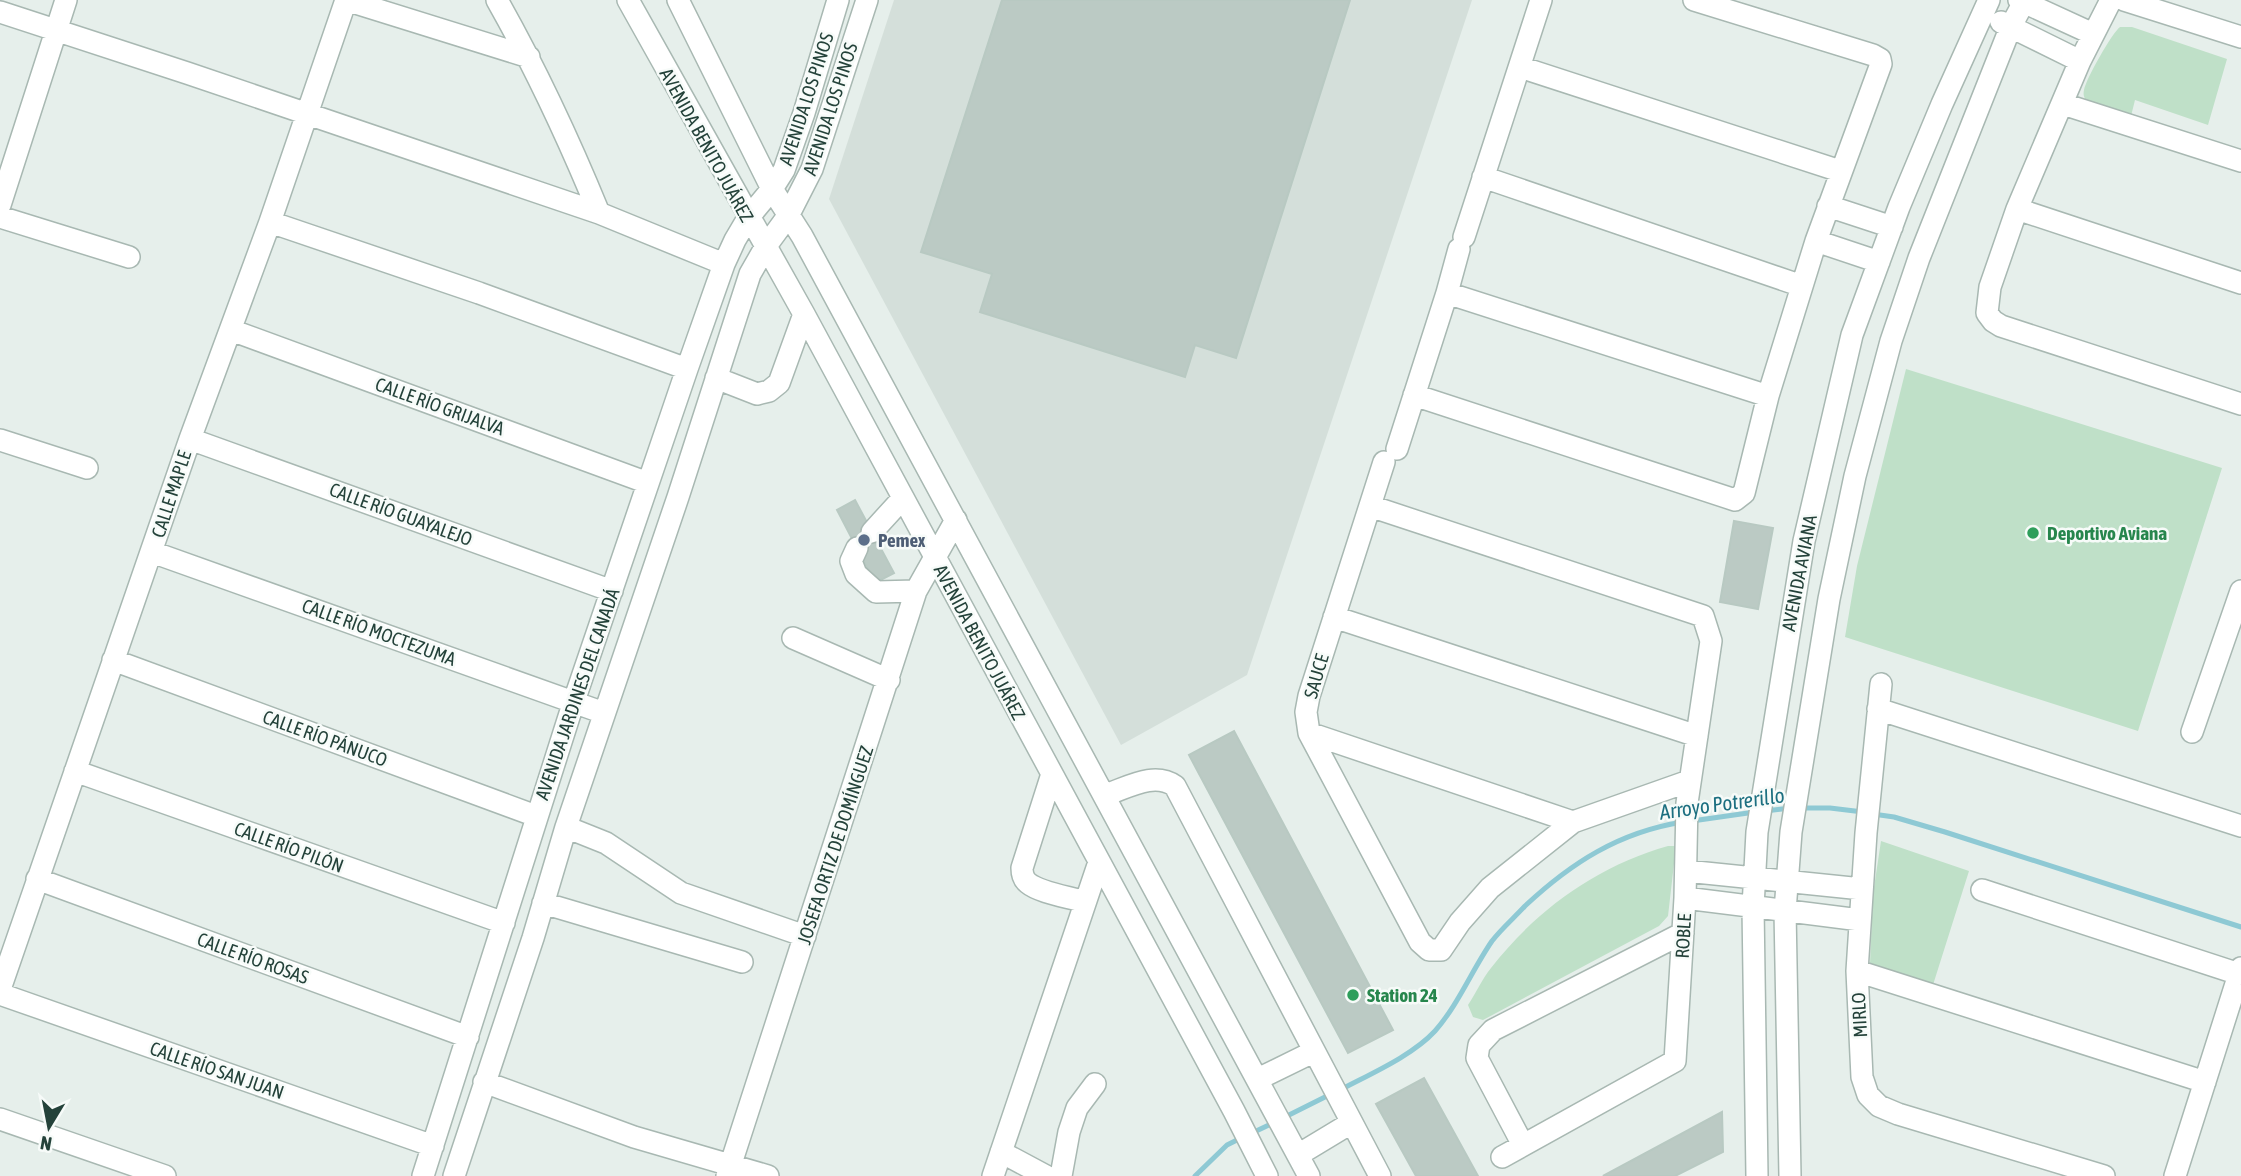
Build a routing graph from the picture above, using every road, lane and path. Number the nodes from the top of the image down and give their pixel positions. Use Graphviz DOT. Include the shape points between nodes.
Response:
graph roads {
  1 [pos="66,0"];
  2 [pos="346,0"];
  3 [pos="497,0"];
  4 [pos="628,0"];
  5 [pos="678,0"];
  6 [pos="867,0"];
  7 [pos="1541,0"];
  8 [pos="1694,0"];
  9 [pos="2110,0"];
  10 [pos="2123,0"];
  11 [pos="2023,1"];
  12 [pos="837,3"];
  13 [pos="1986,7"];
  14 [pos="0,12"];
  15 [pos="2011,26"];
  16 [pos="57,30"];
  17 [pos="2093,34"];
  18 [pos="2241,37"];
  19 [pos="529,57"];
  20 [pos="2080,61"];
  21 [pos="1520,67"];
  22 [pos="2063,104"];
  23 [pos="308,114"];
  24 [pos="2241,161"];
  25 [pos="1840,171"];
  26 [pos="1483,177"];
  27 [pos="772,189"];
  28 [pos="0,205"];
  29 [pos="1828,206"];
  30 [pos="2017,209"];
  31 [pos="599,213"];
  32 [pos="788,216"];
  33 [pos="0,217"];
  34 [pos="748,218"];
  35 [pos="270,222"];
  36 [pos="1892,227"];
  37 [pos="1816,241"];
  38 [pos="766,246"];
  39 [pos="1881,255"];
  40 [pos="129,257"];
  41 [pos="1919,258"];
  42 [pos="724,264"];
  43 [pos="2241,283"];
  44 [pos="1802,286"];
  45 [pos="1447,293"];
  46 [pos="804,314"];
  47 [pos="231,330"];
  48 [pos="687,369"];
  49 [pos="716,378"];
  50 [pos="1414,396"];
  51 [pos="1768,396"];
  52 [pos="2241,404"];
  53 [pos="190,439"];
  54 [pos="0,440"];
  55 [pos="87,468"];
  56 [pos="648,483"];
  57 [pos="903,498"];
  58 [pos="1370,506"];
  59 [pos="956,520"];
  60 [pos="872,532"];
  61 [pos="857,548"];
  62 [pos="152,552"];
  63 [pos="936,559"];
  64 [pos="916,591"];
  65 [pos="2241,591"];
  66 [pos="612,592"];
  67 [pos="1334,617"];
  68 [pos="793,638"];
  69 [pos="113,660"];
  70 [pos="889,680"];
  71 [pos="1881,684"];
  72 [pos="574,701"];
  73 [pos="1878,709"];
  74 [pos="604,713"];
  75 [pos="2192,732"];
  76 [pos="1309,733"];
  77 [pos="1697,736"];
  78 [pos="75,771"];
  79 [pos="1052,774"];
  80 [pos="1689,781"];
  81 [pos="1105,795"];
  82 [pos="537,816"];
  83 [pos="1573,822"];
  84 [pos="2241,826"];
  85 [pos="566,827"];
  86 [pos="1099,862"];
  87 [pos="1686,871"];
  88 [pos="1754,878"];
  89 [pos="37,879"];
  90 [pos="1787,881"];
  91 [pos="1862,889"];
  92 [pos="1982,890"];
  93 [pos="1685,898"];
  94 [pos="1085,902"];
  95 [pos="543,903"];
  96 [pos="1753,907"];
  97 [pos="1785,911"];
  98 [pos="1860,920"];
  99 [pos="504,923"];
  100 [pos="1683,933"];
  101 [pos="805,936"];
  102 [pos="742,962"];
  103 [pos="1857,971"];
  104 [pos="2240,971"];
  105 [pos="0,992"];
  106 [pos="468,1037"];
  107 [pos="1317,1058"];
  108 [pos="484,1082"];
  109 [pos="2205,1082"];
  110 [pos="1095,1084"];
  111 [pos="1262,1086"];
  112 [pos="1348,1118"];
  113 [pos="0,1119"];
  114 [pos="1523,1145"];
  115 [pos="433,1146"];
  116 [pos="1294,1148"];
  117 [pos="1001,1152"];
  118 [pos="1502,1157"];
  119 [pos="1262,1167"];
  120 [pos="729,1170"];
  121 [pos="165,1176"];
  122 [pos="423,1176"];
  123 [pos="454,1176"];
  124 [pos="768,1176"];
  125 [pos="993,1176"];
  126 [pos="1046,1176"];
  127 [pos="1061,1176"];
  128 [pos="1309,1176"];
  129 [pos="1380,1176"];
  130 [pos="1756,1176"];
  131 [pos="1790,1176"];
  132 [pos="2104,1176"];
  133 [pos="2175,1176"];
  1 -- 16 [label="street"];
  2 -- 19 [label="street"];
  2 -- 23 [label="street, CALLE MAPLE"];
  3 -- 19 [label="street"];
  4 -- 34 [label="street, AVENIDA BENITO JUÁREZ"];
  5 -- 27 [label="street, AVENIDA BENITO JUÁREZ"];
  6 -- 32 [label="street, AVENIDA LOS PINOS" via="813,169"];
  7 -- 21 [label="street, SAUCE"];
  8 -- 25 [label="street" via="1881,59"];
  9 -- 17 [label="street"];
  10 -- 18 [label="street"];
  11 -- 15 [label="street, AVENIDA AVIANA"];
  11 -- 17 [label="street"];
  12 -- 27 [label="street, AVENIDA LOS PINOS" via="804,113 784,170"];
  13 -- 15 [label="street"];
  13 -- 36 [label="street, AVENIDA AVIANA"];
  14 -- 16 [label="street"];
  15 -- 20 [label="street"];
  15 -- 41 [label="street, AVENIDA AVIANA"];
  16 -- 23 [label="street"];
  16 -- 28 [label="street"];
  17 -- 20 [label="street"];
  19 -- 31 [label="street"];
  20 -- 22 [label="street"];
  21 -- 25 [label="street"];
  21 -- 26 [label="street, SAUCE"];
  22 -- 24 [label="street"];
  22 -- 30 [label="street"];
  23 -- 31 [label="street"];
  23 -- 35 [label="street, CALLE MAPLE"];
  25 -- 29 [label="street"];
  26 -- 44 [label="street"];
  26 -- 45 [label="street, SAUCE"];
  27 -- 32 [label="street, AVENIDA BENITO JUÁREZ"];
  27 -- 34 [label="street, AVENIDA LOS PINOS"];
  29 -- 36 [label="street"];
  29 -- 37 [label="street"];
  30 -- 43 [label="street"];
  30 -- 52 [label="street" via="1990,287 1987,313 1993,321"];
  31 -- 42 [label="street"];
  32 -- 38 [label="street, AVENIDA LOS PINOS"];
  32 -- 59 [label="street, AVENIDA BENITO JUÁREZ"];
  33 -- 40 [label="street"];
  34 -- 38 [label="street, AVENIDA BENITO JUÁREZ"];
  34 -- 42 [label="street, AVENIDA JARDINES DEL CANADÁ"];
  35 -- 47 [label="street, CALLE MAPLE"];
  35 -- 48 [label="street"];
  36 -- 39 [label="street, AVENIDA AVIANA"];
  37 -- 39 [label="street"];
  37 -- 44 [label="street"];
  38 -- 46 [label="street, AVENIDA BENITO JUÁREZ"];
  38 -- 49 [label="street, AVENIDA JARDINES DEL CANADÁ" via="750,274"];
  39 -- 41 [label="street"];
  39 -- 88 [label="street, AVENIDA AVIANA" via="1852,335 1804,541 1764,781"];
  41 -- 90 [label="street, AVENIDA AVIANA" via="1891,341 1839,544 1791,832"];
  42 -- 48 [label="street, AVENIDA JARDINES DEL CANADÁ"];
  44 -- 51 [label="street"];
  45 -- 50 [label="street, SAUCE"];
  45 -- 51 [label="street"];
  46 -- 49 [label="street" via="779,383 769,391 757,394"];
  46 -- 57 [label="street, AVENIDA BENITO JUÁREZ"];
  47 -- 53 [label="street, CALLE MAPLE"];
  47 -- 56 [label="street, CALLE RÍO GRIJALVA"];
  48 -- 56 [label="street, AVENIDA JARDINES DEL CANADÁ"];
  49 -- 74 [label="street, AVENIDA JARDINES DEL CANADÁ"];
  50 -- 51 [label="street" via="1735,500 1744,493"];
  50 -- 58 [label="street, SAUCE"];
  53 -- 62 [label="street, CALLE MAPLE"];
  53 -- 66 [label="street, CALLE RÍO GUAYALEJO"];
  54 -- 55 [label="street"];
  56 -- 66 [label="street, AVENIDA JARDINES DEL CANADÁ"];
  57 -- 60 [label="street"];
  57 -- 63 [label="street, AVENIDA BENITO JUÁREZ"];
  58 -- 67 [label="street, SAUCE"];
  58 -- 77 [label="street, ROBLE" via="1703,616 1711,641"];
  59 -- 63 [label="street, JOSEFA ORTIZ DE DOMÍNGUEZ"];
  59 -- 81 [label="street, AVENIDA BENITO JUÁREZ"];
  61 -- 64 [label="street" via="851,561 856,574 876,592"];
  62 -- 69 [label="street, CALLE MAPLE"];
  62 -- 72 [label="street, CALLE RÍO MOCTEZUMA"];
  63 -- 64 [label="street, JOSEFA ORTIZ DE DOMÍNGUEZ"];
  63 -- 79 [label="street, AVENIDA BENITO JUÁREZ"];
  64 -- 70 [label="street, JOSEFA ORTIZ DE DOMÍNGUEZ"];
  65 -- 75 [label="street"];
  66 -- 72 [label="street, AVENIDA JARDINES DEL CANADÁ"];
  67 -- 76 [label="street, SAUCE" via="1306,712"];
  67 -- 77 [label="street"];
  68 -- 70 [label="street"];
  69 -- 78 [label="street, CALLE MAPLE"];
  69 -- 82 [label="street, CALLE RÍO PÁNUCO"];
  70 -- 101 [label="street, JOSEFA ORTIZ DE DOMÍNGUEZ"];
  71 -- 73 [label="street, MIRLO"];
  72 -- 74 [label="street, CALLE RÍO MOCTEZUMA"];
  72 -- 82 [label="street, AVENIDA JARDINES DEL CANADÁ"];
  73 -- 84 [label="street"];
  73 -- 91 [label="street, MIRLO"];
  74 -- 85 [label="street, AVENIDA JARDINES DEL CANADÁ"];
  76 -- 83 [label="street"];
  76 -- 83 [label="street, SAUCE" via="1420,942 1429,950 1441,950 1490,888"];
  77 -- 80 [label="street, ROBLE"];
  78 -- 89 [label="street, CALLE MAPLE"];
  78 -- 99 [label="street, CALLE RÍO PILÓN"];
  79 -- 86 [label="street, AVENIDA BENITO JUÁREZ"];
  79 -- 94 [label="street" via="1022,867 1023,877 1037,888"];
  80 -- 83 [label="street"];
  80 -- 87 [label="street, ROBLE"];
  81 -- 107 [label="street" via="1154,779 1175,786"];
  81 -- 111 [label="street, AVENIDA BENITO JUÁREZ"];
  82 -- 99 [label="street, AVENIDA JARDINES DEL CANADÁ"];
  85 -- 95 [label="street, AVENIDA JARDINES DEL CANADÁ"];
  85 -- 101 [label="street" via="606,843 681,893"];
  86 -- 94 [label="street"];
  86 -- 119 [label="street, AVENIDA BENITO JUÁREZ"];
  87 -- 88 [label="street"];
  87 -- 93 [label="street, ROBLE"];
  88 -- 90 [label="street"];
  88 -- 96 [label="street, AVENIDA AVIANA"];
  89 -- 105 [label="street, CALLE MAPLE"];
  89 -- 106 [label="street, CALLE RÍO ROSAS"];
  90 -- 91 [label="street"];
  90 -- 97 [label="street, AVENIDA AVIANA"];
  91 -- 98 [label="street, MIRLO"];
  92 -- 104 [label="street"];
  93 -- 96 [label="street"];
  93 -- 100 [label="street, ROBLE"];
  94 -- 117 [label="street"];
  95 -- 102 [label="street"];
  95 -- 108 [label="street, AVENIDA JARDINES DEL CANADÁ"];
  96 -- 97 [label="street"];
  96 -- 130 [label="street, AVENIDA AVIANA"];
  97 -- 98 [label="street"];
  97 -- 131 [label="street, AVENIDA AVIANA"];
  98 -- 103 [label="street, MIRLO"];
  99 -- 106 [label="street, AVENIDA JARDINES DEL CANADÁ"];
  100 -- 114 [label="street, ROBLE" via="1675,1062"];
  100 -- 114 [label="street" via="1493,1030 1479,1045 1477,1058"];
  101 -- 120 [label="street, JOSEFA ORTIZ DE DOMÍNGUEZ"];
  103 -- 109 [label="street"];
  103 -- 132 [label="street, MIRLO" via="1861,1077 1868,1095 1880,1106"];
  104 -- 109 [label="street"];
  105 -- 115 [label="street, CALLE RÍO SAN JUAN"];
  106 -- 115 [label="street, AVENIDA JARDINES DEL CANADÁ"];
  107 -- 111 [label="street"];
  107 -- 112 [label="street"];
  108 -- 120 [label="street"];
  108 -- 123 [label="street, AVENIDA JARDINES DEL CANADÁ"];
  109 -- 133 [label="street"];
  110 -- 127 [label="street" via="1077,1108"];
  111 -- 116 [label="street, AVENIDA BENITO JUÁREZ"];
  112 -- 116 [label="street"];
  112 -- 129 [label="street"];
  113 -- 121 [label="street"];
  114 -- 118 [label="street, ROBLE"];
  115 -- 122 [label="street, AVENIDA JARDINES DEL CANADÁ"];
  116 -- 128 [label="street, AVENIDA BENITO JUÁREZ"];
  117 -- 125 [label="street"];
  117 -- 126 [label="street"];
  120 -- 124 [label="street"];
}
